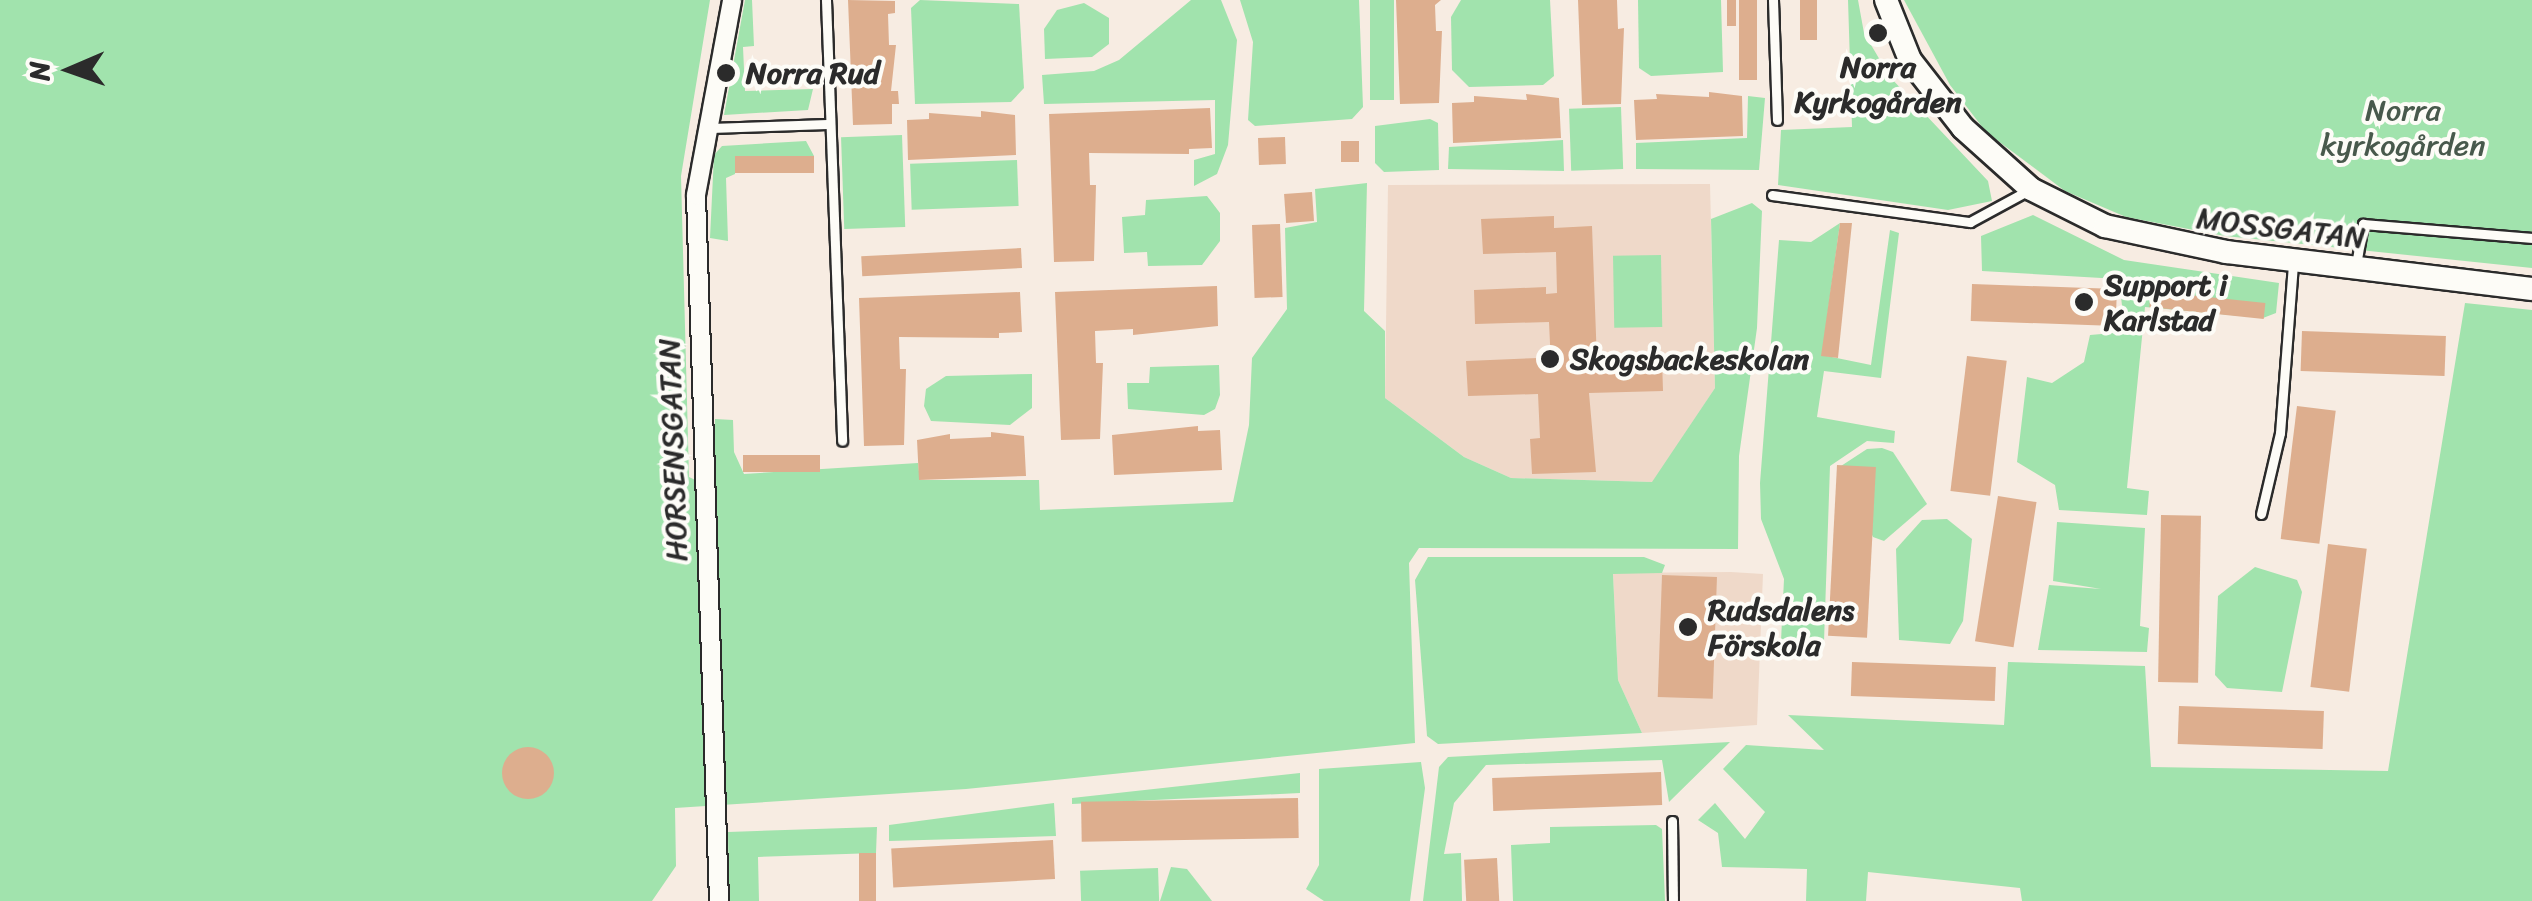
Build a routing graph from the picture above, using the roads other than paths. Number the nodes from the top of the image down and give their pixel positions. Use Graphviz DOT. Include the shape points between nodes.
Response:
graph roads {
  1 [pos="732,0"];
  2 [pos="826,0"];
  3 [pos="1772,0"];
  4 [pos="1886,0"];
  5 [pos="1777,120"];
  6 [pos="830,124"];
  7 [pos="705,128"];
  8 [pos="2032,189"];
  9 [pos="1772,195"];
  10 [pos="2532,238"];
  11 [pos="2294,260"];
  12 [pos="2355,268"];
  13 [pos="2532,289"];
  14 [pos="842,441"];
  15 [pos="2261,514"];
  16 [pos="1672,821"];
  17 [pos="719,901"];
  18 [pos="1673,901"];
  1 -- 7 [label="street, HORSENSGATAN"];
  2 -- 6 [label="lane"];
  3 -- 5 [label="lane"];
  4 -- 8 [label="street, MOSSGATAN" via="1903,46 1936,98"];
  6 -- 7 [label="lane"];
  6 -- 14 [label="lane"];
  7 -- 17 [label="street, HORSENSGATAN" via="695,291"];
  8 -- 9 [label="lane" via="1970,222"];
  8 -- 11 [label="street, MOSSGATAN" via="2105,226 2166,243"];
  10 -- 12 [label="lane" via="2363,224"];
  11 -- 12 [label="street, MOSSGATAN"];
  11 -- 15 [label="lane" via="2280,432"];
  12 -- 13 [label="street, MOSSGATAN"];
  16 -- 18 [label="lane"];
}
